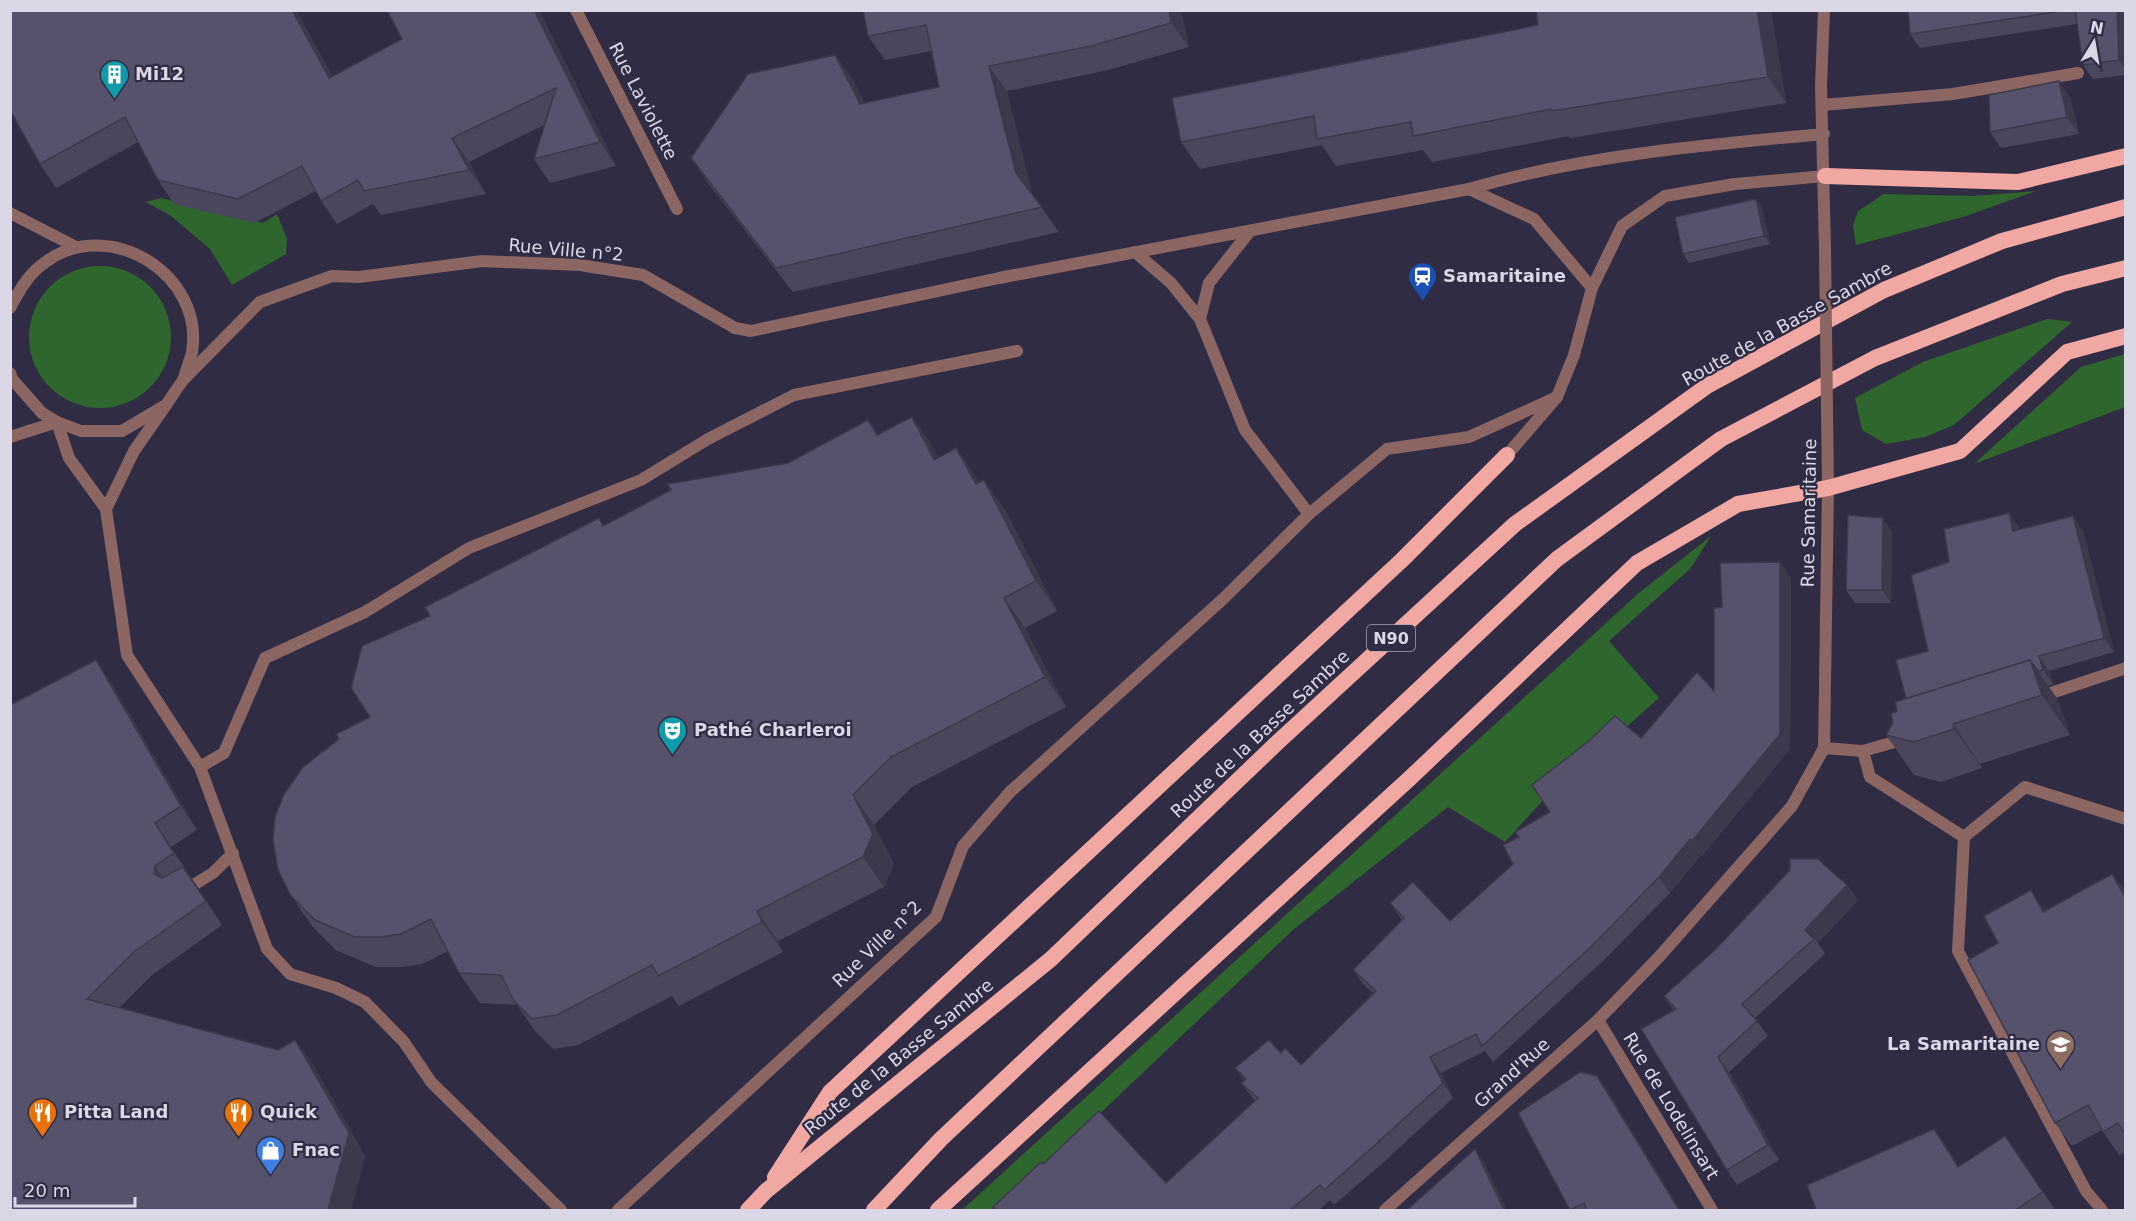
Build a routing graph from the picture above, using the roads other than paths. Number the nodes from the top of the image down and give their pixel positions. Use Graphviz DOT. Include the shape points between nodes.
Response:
graph roads {
  1 [pos="576,10"];
  2 [pos="1824,10"];
  3 [pos="2078,73"];
  4 [pos="1822,105"];
  5 [pos="1824,134"];
  6 [pos="2126,156"];
  7 [pos="1825,176"];
  8 [pos="1469,189"];
  9 [pos="2126,207"];
  10 [pos="677,209"];
  11 [pos="10,213"];
  12 [pos="1250,231"];
  13 [pos="76,247"];
  14 [pos="1134,252"];
  15 [pos="2126,268"];
  16 [pos="1592,288"];
  17 [pos="10,308"];
  18 [pos="1200,319"];
  19 [pos="2126,336"];
  20 [pos="1017,351"];
  21 [pos="11,377"];
  22 [pos="183,380"];
  23 [pos="1557,397"];
  24 [pos="166,405"];
  25 [pos="57,422"];
  26 [pos="10,437"];
  27 [pos="1507,455"];
  28 [pos="1828,488"];
  29 [pos="106,509"];
  30 [pos="1309,514"];
  31 [pos="2126,668"];
  32 [pos="2028,701"];
  33 [pos="1918,735"];
  34 [pos="1824,748"];
  35 [pos="1863,751"];
  36 [pos="200,767"];
  37 [pos="2126,819"];
  38 [pos="1964,837"];
  39 [pos="233,853"];
  40 [pos="178,894"];
  41 [pos="1659,957"];
  42 [pos="1598,1020"];
  43 [pos="766,1191"];
  44 [pos="561,1210"];
  45 [pos="618,1210"];
  46 [pos="748,1210"];
  47 [pos="874,1210"];
  48 [pos="938,1210"];
  49 [pos="1385,1210"];
  50 [pos="1712,1210"];
  51 [pos="2102,1210"];
  1 -- 10 [label="street, Rue Laviolette"];
  2 -- 4 [label="street, Rue Samaritaine"];
  3 -- 4 [label="street" via="1953,94"];
  4 -- 5 [label="street, Rue Samaritaine"];
  5 -- 7 [label="street, Rue Samaritaine"];
  5 -- 8 [label="street, Rue Ville n°2" via="1585,162"];
  6 -- 7 [label="highway" via="2018,182"];
  7 -- 16 [label="street" via="1735,184 1665,196 1622,226"];
  7 -- 28 [label="street, Rue Samaritaine, bridge"];
  8 -- 12 [label="street, Rue Ville n°2"];
  8 -- 16 [label="street" via="1534,219"];
  9 -- 43 [label="highway, Route de la Basse Sambre / N90" via="2002,241 1884,290 1707,386 1515,524 1279,741 1051,959"];
  11 -- 13 [label="street"];
  12 -- 14 [label="street, Rue Ville n°2"];
  12 -- 18 [label="street" via="1209,283"];
  13 -- 17 [label="street, Rue Ville n°2" via="47,260 24,282"];
  13 -- 22 [label="street, Rue Ville n°2" via="107,245 136,253 162,269 181,292 191,321 192,351"];
  14 -- 18 [label="street" via="1171,283"];
  14 -- 22 [label="street, Rue Ville n°2" via="751,331 735,328 643,275 580,265 482,261 359,277 332,276 260,302"];
  15 -- 47 [label="highway" via="2062,284 1875,358 1721,439 1557,559 940,1139"];
  16 -- 23 [label="street" via="1574,355"];
  18 -- 30 [label="street" via="1245,430"];
  19 -- 28 [label="highway" via="2067,352 1959,451"];
  20 -- 36 [label="street" via="794,395 708,439 641,480 469,548 365,612 265,658 224,753"];
  21 -- 25 [label="street, Rue Ville n°2" via="42,413"];
  22 -- 24 [label="street, Rue Ville n°2"];
  23 -- 27 [label="street"];
  23 -- 30 [label="street, Rue Ville n°2" via="1469,437 1387,449"];
  24 -- 25 [label="street, Rue Ville n°2" via="122,430 81,431"];
  24 -- 29 [label="street" via="134,451"];
  25 -- 26 [label="street"];
  25 -- 29 [label="street" via="69,458"];
  27 -- 43 [label="highway" via="1402,560 830,1092"];
  28 -- 34 [label="street, Rue Samaritaine"];
  28 -- 48 [label="highway" via="1738,504 1637,563 1409,779"];
  29 -- 36 [label="street" via="127,655"];
  30 -- 45 [label="street, Rue Ville n°2" via="1010,792 963,846 936,916"];
  31 -- 32 [label="street"];
  33 -- 35 [label="street"];
  34 -- 35 [label="street"];
  34 -- 41 [label="street, Rue Samaritaine" via="1792,806"];
  35 -- 38 [label="street" via="1870,777"];
  36 -- 39 [label="street"];
  37 -- 38 [label="street" via="2025,787"];
  38 -- 51 [label="street" via="1958,951 2086,1191"];
  39 -- 40 [label="street" via="213,873"];
  39 -- 44 [label="street" via="267,949 290,975 336,988 365,1002 404,1042 431,1082"];
  41 -- 42 [label="street, Grand'Rue"];
  42 -- 49 [label="street, Grand'Rue"];
  42 -- 50 [label="street, Rue de Lodelinsart"];
  43 -- 46 [label="highway, Route de la Basse Sambre / N90"];
}
